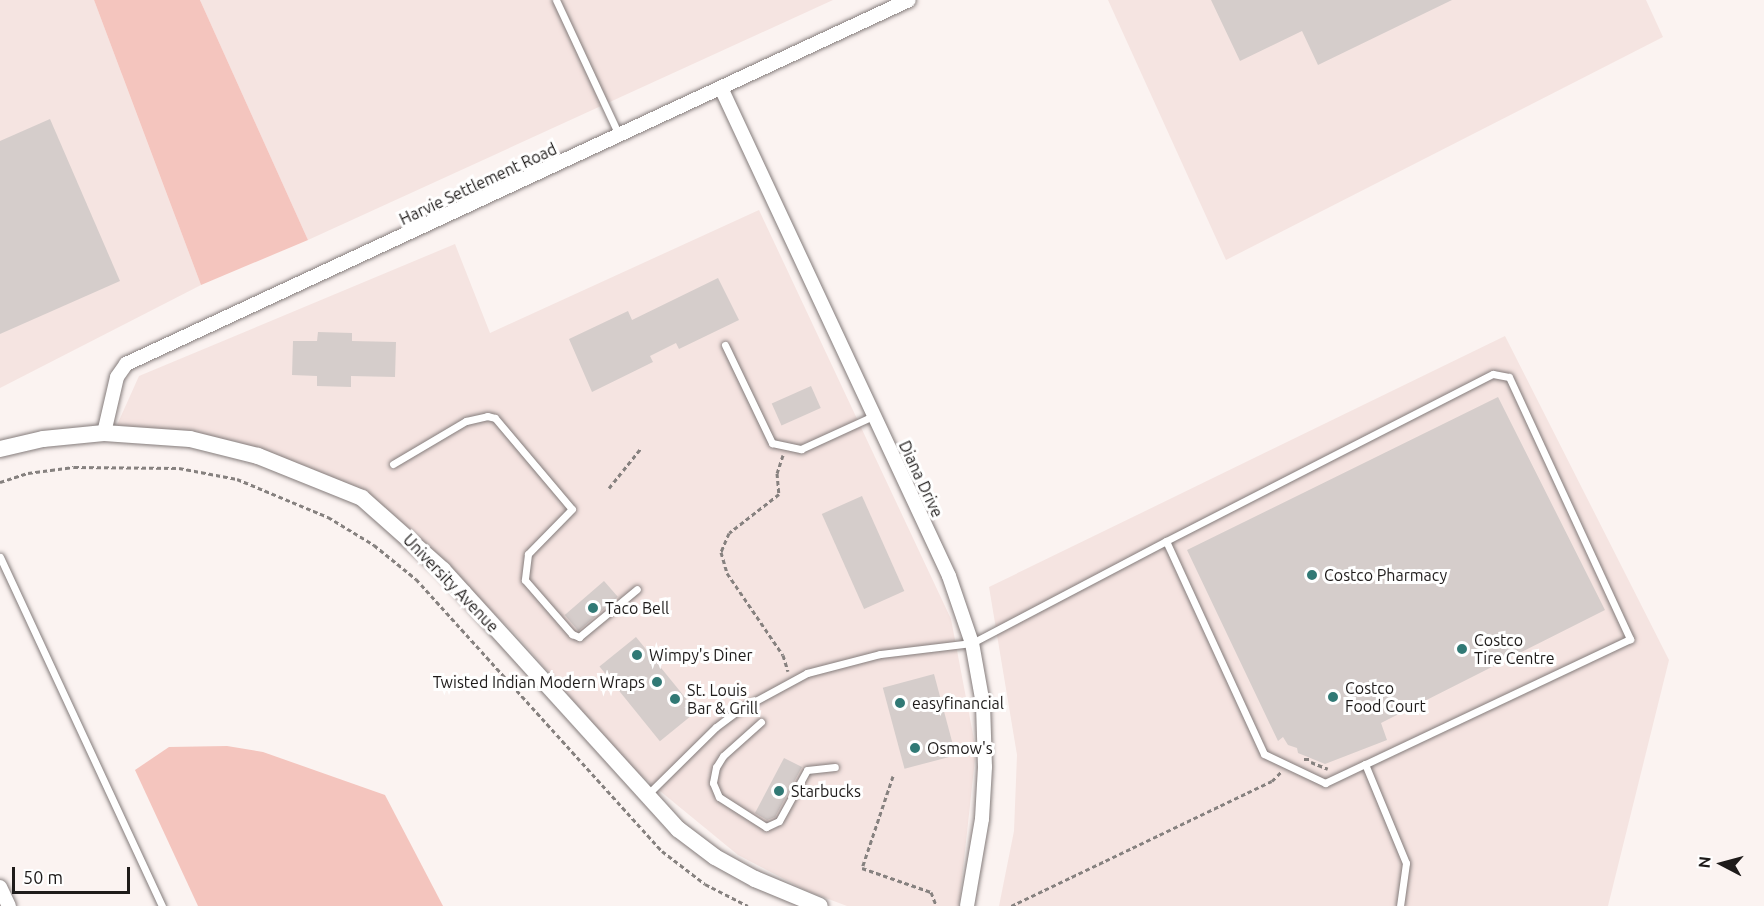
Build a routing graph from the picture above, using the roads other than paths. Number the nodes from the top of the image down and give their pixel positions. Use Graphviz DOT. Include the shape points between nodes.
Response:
graph roads {
  1 [pos="556,0"];
  2 [pos="909,0"];
  3 [pos="722,90"];
  4 [pos="620,137"];
  5 [pos="724,345"];
  6 [pos="873,416"];
  7 [pos="104,433"];
  8 [pos="0,449"];
  9 [pos="393,464"];
  10 [pos="1166,541"];
  11 [pos="0,557"];
  12 [pos="637,589"];
  13 [pos="972,643"];
  14 [pos="761,722"];
  15 [pos="1365,764"];
  16 [pos="835,767"];
  17 [pos="646,797"];
  18 [pos="0,887"];
  19 [pos="9,906"];
  20 [pos="162,906"];
  21 [pos="820,906"];
  22 [pos="967,906"];
  23 [pos="1400,906"];
  1 -- 4 [label="lane"];
  2 -- 3 [label="street, Harvie Settlement Road"];
  3 -- 4 [label="street, Harvie Settlement Road"];
  3 -- 6 [label="street, Diana Drive"];
  4 -- 7 [label="street, Harvie Settlement Road" via="126,364 117,377"];
  5 -- 6 [label="lane" via="772,443 807,447"];
  6 -- 13 [label="street, Diana Drive" via="949,576"];
  7 -- 8 [label="street, University Avenue" via="44,439"];
  7 -- 17 [label="street, University Avenue" via="222,445 362,498 443,570"];
  9 -- 12 [label="lane" via="466,422 488,416 504,425 572,509 528,554 525,580 572,634 579,637"];
  10 -- 13 [label="lane"];
  10 -- 15 [label="lane" via="1264,754 1325,783"];
  10 -- 15 [label="lane" via="1492,374 1509,377 1630,639"];
  11 -- 20 [label="lane"];
  13 -- 17 [label="lane" via="880,654 817,670 716,727"];
  13 -- 22 [label="street, Diana Drive" via="983,704 985,767 982,819"];
  14 -- 16 [label="lane" via="723,756 713,783 719,797 766,827 779,822 807,770 813,766"];
  15 -- 23 [label="lane" via="1406,863"];
  17 -- 21 [label="street, University Avenue" via="715,857"];
  18 -- 19 [label="street"];
}
